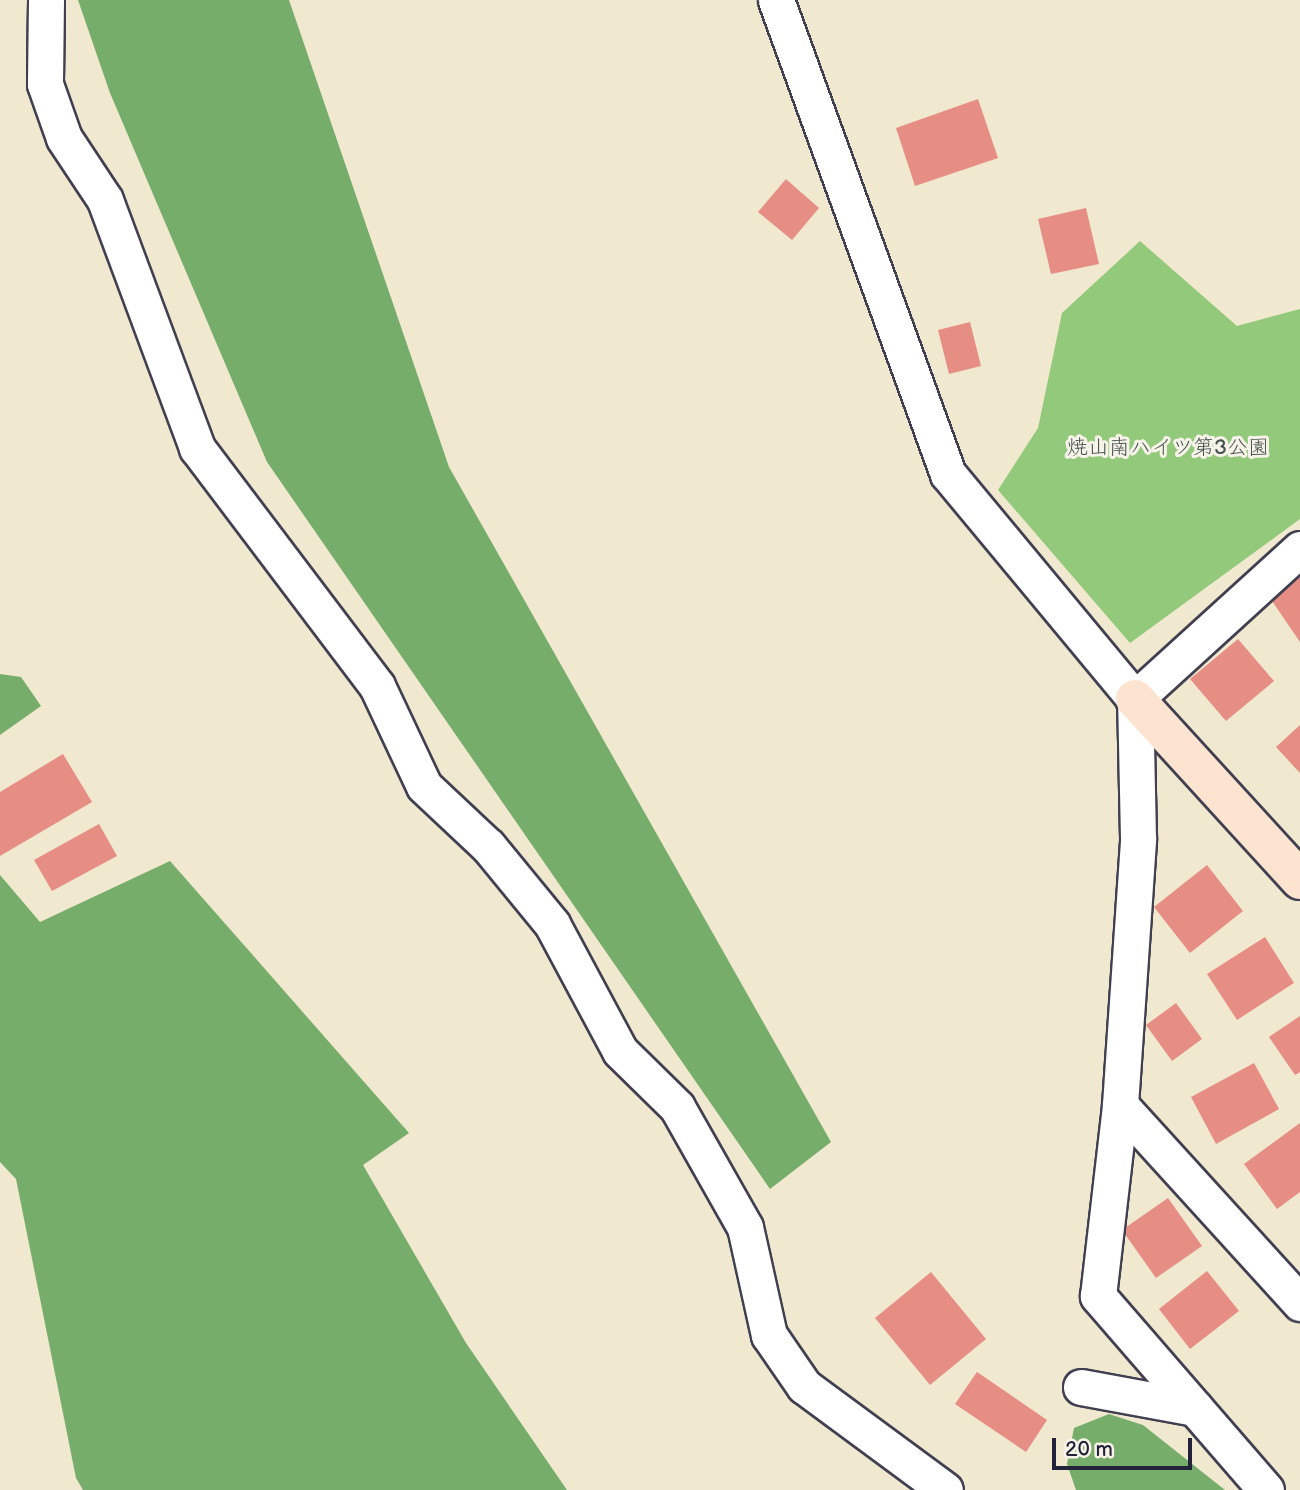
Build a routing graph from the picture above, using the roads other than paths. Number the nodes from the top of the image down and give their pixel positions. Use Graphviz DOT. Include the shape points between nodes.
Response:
graph roads {
  1 [pos="46,0"];
  2 [pos="776,0"];
  3 [pos="1300,549"];
  4 [pos="1135,699"];
  5 [pos="1300,880"];
  6 [pos="1120,1105"];
  7 [pos="1300,1303"];
  8 [pos="1081,1387"];
  9 [pos="1195,1408"];
  10 [pos="944,1490"];
  11 [pos="1266,1490"];
  1 -- 10 [label="street" via="45,85 64,138 105,200 197,447 377,686 424,786 488,846 552,924 620,1051 677,1107 745,1227 769,1335 804,1386"];
  2 -- 4 [label="street" via="948,474"];
  3 -- 4 [label="street"];
  4 -- 5 [label="street"];
  4 -- 6 [label="street" via="1138,838"];
  6 -- 7 [label="street"];
  6 -- 9 [label="street" via="1098,1296"];
  8 -- 9 [label="street"];
  9 -- 11 [label="street"];
}
